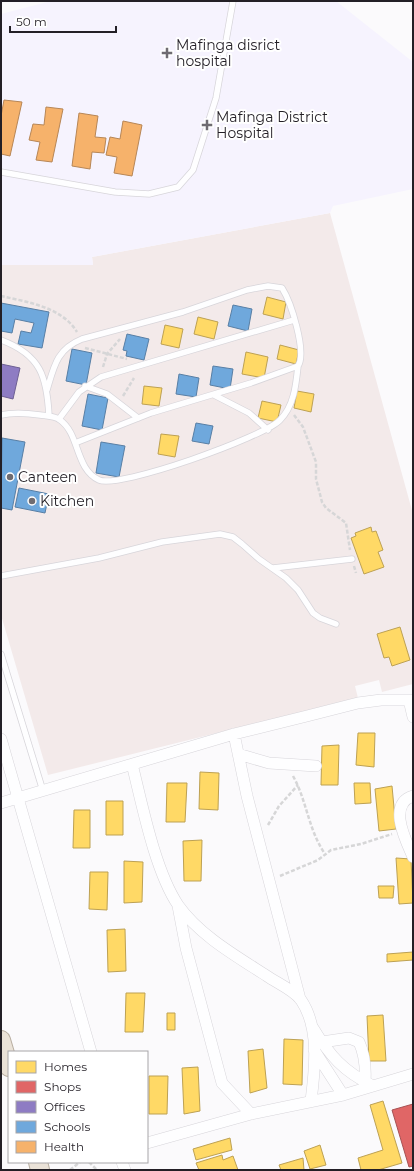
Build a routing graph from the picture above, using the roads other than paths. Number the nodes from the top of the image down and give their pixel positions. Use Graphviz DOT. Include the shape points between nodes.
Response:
graph roads {
  1 [pos="233,1"];
  2 [pos="1,172"];
  3 [pos="294,320"];
  4 [pos="1,340"];
  5 [pos="298,366"];
  6 [pos="85,386"];
  7 [pos="47,390"];
  8 [pos="214,395"];
  9 [pos="1,415"];
  10 [pos="49,416"];
  11 [pos="138,418"];
  12 [pos="59,419"];
  13 [pos="268,430"];
  14 [pos="75,444"];
  15 [pos="352,559"];
  16 [pos="273,568"];
  17 [pos="1,576"];
  18 [pos="336,624"];
  19 [pos="1,654"];
  20 [pos="411,700"];
  21 [pos="413,717"];
  22 [pos="234,734"];
  23 [pos="1,739"];
  24 [pos="238,754"];
  25 [pos="132,764"];
  26 [pos="316,766"];
  27 [pos="43,790"];
  28 [pos="413,796"];
  29 [pos="18,798"];
  30 [pos="1,803"];
  31 [pos="413,857"];
  32 [pos="178,905"];
  33 [pos="300,999"];
  34 [pos="1,1040"];
  35 [pos="318,1046"];
  36 [pos="91,1051"];
  37 [pos="8,1064"];
  38 [pos="413,1074"];
  39 [pos="369,1084"];
  40 [pos="343,1095"];
  41 [pos="311,1101"];
  42 [pos="251,1114"];
  43 [pos="148,1143"];
  1 -- 2 [label="lane" via="216,98 193,170 178,187 149,194 122,192"];
  3 -- 5 [label="lane" via="301,358"];
  3 -- 6 [label="lane" via="101,377"];
  3 -- 7 [label="lane" via="289,298 282,288 268,286 247,290 183,312 70,344 58,358"];
  4 -- 7 [label="lane" via="28,355 39,368"];
  5 -- 8 [label="lane"];
  5 -- 13 [label="lane" via="289,408 280,421"];
  6 -- 11 [label="lane" via="107,394"];
  6 -- 12 [label="lane"];
  7 -- 10 [label="lane"];
  8 -- 11 [label="lane"];
  8 -- 13 [label="lane" via="249,413"];
  9 -- 10 [label="lane" via="13,413"];
  10 -- 12 [label="lane"];
  11 -- 14 [label="lane"];
  12 -- 14 [label="lane" via="67,426"];
  13 -- 14 [label="lane" via="155,471 108,482 98,480 89,473"];
  15 -- 16 [label="lane"];
  16 -- 17 [label="lane" via="233,537 220,534 162,542 99,558"];
  16 -- 18 [label="lane" via="298,590 313,614"];
  19 -- 27 [label="lane"];
  20 -- 21 [label="street"];
  20 -- 22 [label="street" via="358,703"];
  22 -- 24 [label="street"];
  22 -- 25 [label="street"];
  23 -- 29 [label="street"];
  24 -- 26 [label="street" via="281,764"];
  24 -- 33 [label="street"];
  25 -- 27 [label="street"];
  25 -- 32 [label="street" via="162,873"];
  27 -- 29 [label="street"];
  28 -- 31 [label="street" via="401,805 400,817"];
  29 -- 30 [label="street"];
  29 -- 36 [label="street"];
  32 -- 33 [label="street" via="203,931"];
  32 -- 42 [label="street" via="186,948 222,1083"];
  33 -- 35 [label="street"];
  34 -- 37 [label="highway"];
  35 -- 39 [label="street" via="347,1072"];
  35 -- 39 [label="street" via="345,1038 358,1042 363,1052"];
  35 -- 40 [label="street"];
  35 -- 41 [label="street"];
  38 -- 39 [label="street"];
  39 -- 40 [label="street"];
  40 -- 41 [label="street"];
  41 -- 42 [label="street"];
  42 -- 43 [label="street"];
}
